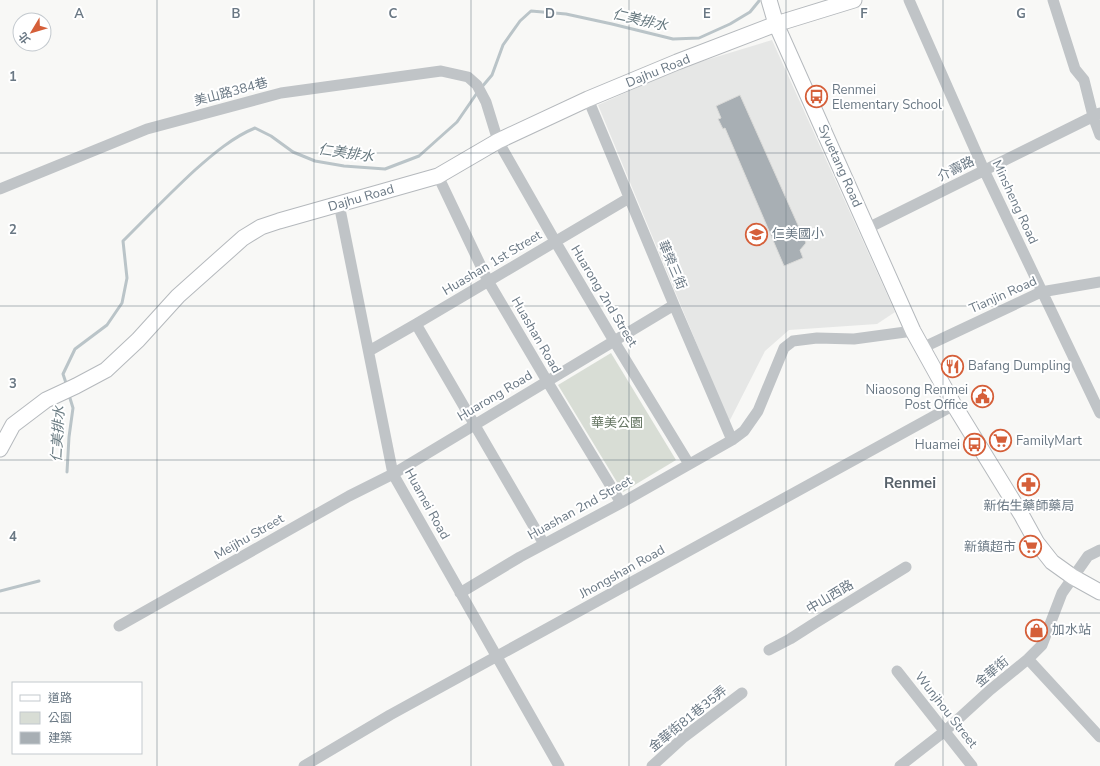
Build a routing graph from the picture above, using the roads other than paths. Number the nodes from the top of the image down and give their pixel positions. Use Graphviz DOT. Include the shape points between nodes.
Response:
graph roads {
  1 [pos="769,0"];
  2 [pos="854,0"];
  3 [pos="909,0"];
  4 [pos="1053,0"];
  5 [pos="776,24"];
  6 [pos="477,86"];
  7 [pos="588,99"];
  8 [pos="1096,114"];
  9 [pos="1100,135"];
  10 [pos="498,141"];
  11 [pos="984,170"];
  12 [pos="438,176"];
  13 [pos="0,189"];
  14 [pos="629,198"];
  15 [pos="339,204"];
  16 [pos="868,228"];
  17 [pos="555,241"];
  18 [pos="488,281"];
  19 [pos="1100,282"];
  20 [pos="1041,292"];
  21 [pos="674,305"];
  22 [pos="416,324"];
  23 [pos="913,331"];
  24 [pos="614,341"];
  25 [pos="922,348"];
  26 [pos="369,350"];
  27 [pos="547,382"];
  28 [pos="954,405"];
  29 [pos="1100,413"];
  30 [pos="475,425"];
  31 [pos="732,440"];
  32 [pos="0,449"];
  33 [pos="689,464"];
  34 [pos="393,474"];
  35 [pos="621,503"];
  36 [pos="544,544"];
  37 [pos="1100,550"];
  38 [pos="906,568"];
  39 [pos="1073,577"];
  40 [pos="460,592"];
  41 [pos="1100,592"];
  42 [pos="119,626"];
  43 [pos="769,650"];
  44 [pos="497,656"];
  45 [pos="1028,659"];
  46 [pos="897,671"];
  47 [pos="742,693"];
  48 [pos="945,731"];
  49 [pos="1100,737"];
  50 [pos="304,766"];
  51 [pos="559,766"];
  52 [pos="652,766"];
  53 [pos="900,766"];
  54 [pos="972,766"];
  1 -- 5 [label="street, Syuetang Road"];
  2 -- 5 [label="street, Dajhu Road"];
  3 -- 11 [label="street, Minsheng Road"];
  4 -- 8 [label="street" via="1075,69 1084,80"];
  5 -- 7 [label="street, Dajhu Road"];
  5 -- 16 [label="street, Syuetang Road"];
  6 -- 10 [label="street, Huarong 2nd Street" via="486,102"];
  6 -- 13 [label="street, 美山路384巷" via="468,77 441,70 281,92 147,129"];
  7 -- 10 [label="street, Dajhu Road"];
  7 -- 14 [label="street, 華榮三街"];
  8 -- 9 [label="street"];
  8 -- 11 [label="street, 介壽路"];
  10 -- 12 [label="street, Dajhu Road"];
  10 -- 17 [label="street, Huarong 2nd Street"];
  11 -- 16 [label="street, 介壽路"];
  11 -- 20 [label="street, Minsheng Road"];
  12 -- 15 [label="street, Dajhu Road"];
  12 -- 18 [label="street, Huashan Road"];
  14 -- 17 [label="street, Huashan 1st Street"];
  14 -- 21 [label="street, 華榮三街"];
  15 -- 26 [label="street, Huamei Road"];
  15 -- 32 [label="street, Dajhu Road" via="261,227 243,238 178,296 138,340 106,370 46,400 13,425"];
  16 -- 23 [label="street, Syuetang Road"];
  17 -- 18 [label="street, Huashan 1st Street"];
  17 -- 24 [label="street, Huarong 2nd Street"];
  18 -- 22 [label="street, Huashan 1st Street"];
  18 -- 27 [label="street, Huashan Road"];
  19 -- 20 [label="street, Tianjin Road"];
  20 -- 25 [label="street, Tianjin Road"];
  20 -- 29 [label="street, Minsheng Road"];
  21 -- 24 [label="street, Huarong Road"];
  21 -- 31 [label="street, 華榮三街"];
  22 -- 26 [label="street, Huashan 1st Street"];
  22 -- 30 [label="street"];
  23 -- 25 [label="street, Syuetang Road"];
  23 -- 31 [label="street, Huashan 2nd Street" via="854,339 817,338 794,342 784,348 758,411 744,430"];
  24 -- 27 [label="street, Huarong Road"];
  24 -- 33 [label="street, Huarong 2nd Street"];
  25 -- 28 [label="street, Syuetang Road"];
  26 -- 34 [label="street, Huamei Road"];
  27 -- 30 [label="street, Huarong Road"];
  27 -- 35 [label="street, Huashan Road"];
  28 -- 39 [label="street, Syuetang Road" via="1037,543 1052,562"];
  28 -- 44 [label="street, Jhongshan Road"];
  30 -- 34 [label="street, Huarong Road"];
  30 -- 36 [label="street"];
  31 -- 33 [label="street, Huashan 2nd Street"];
  33 -- 35 [label="street, Huashan 2nd Street"];
  34 -- 40 [label="street, Huamei Road"];
  34 -- 42 [label="street, Meijhu Street" via="349,496"];
  35 -- 36 [label="street, Huashan 2nd Street"];
  36 -- 40 [label="street, Huashan 2nd Street"];
  37 -- 39 [label="street, 金華街" via="1088,556"];
  38 -- 43 [label="street, 中山西路"];
  39 -- 41 [label="street, Syuetang Road"];
  39 -- 45 [label="street, 金華街" via="1062,593 1042,645"];
  40 -- 44 [label="street, Huamei Road"];
  44 -- 50 [label="street, Jhongshan Road" via="390,714"];
  44 -- 51 [label="street, Huamei Road"];
  45 -- 48 [label="street, 金華街"];
  45 -- 49 [label="street"];
  46 -- 48 [label="street, Wunjhou Street"];
  47 -- 52 [label="street, 金華街81巷35弄" via="684,737"];
  48 -- 53 [label="street, 金華街"];
  48 -- 54 [label="street, Wunjhou Street"];
}
